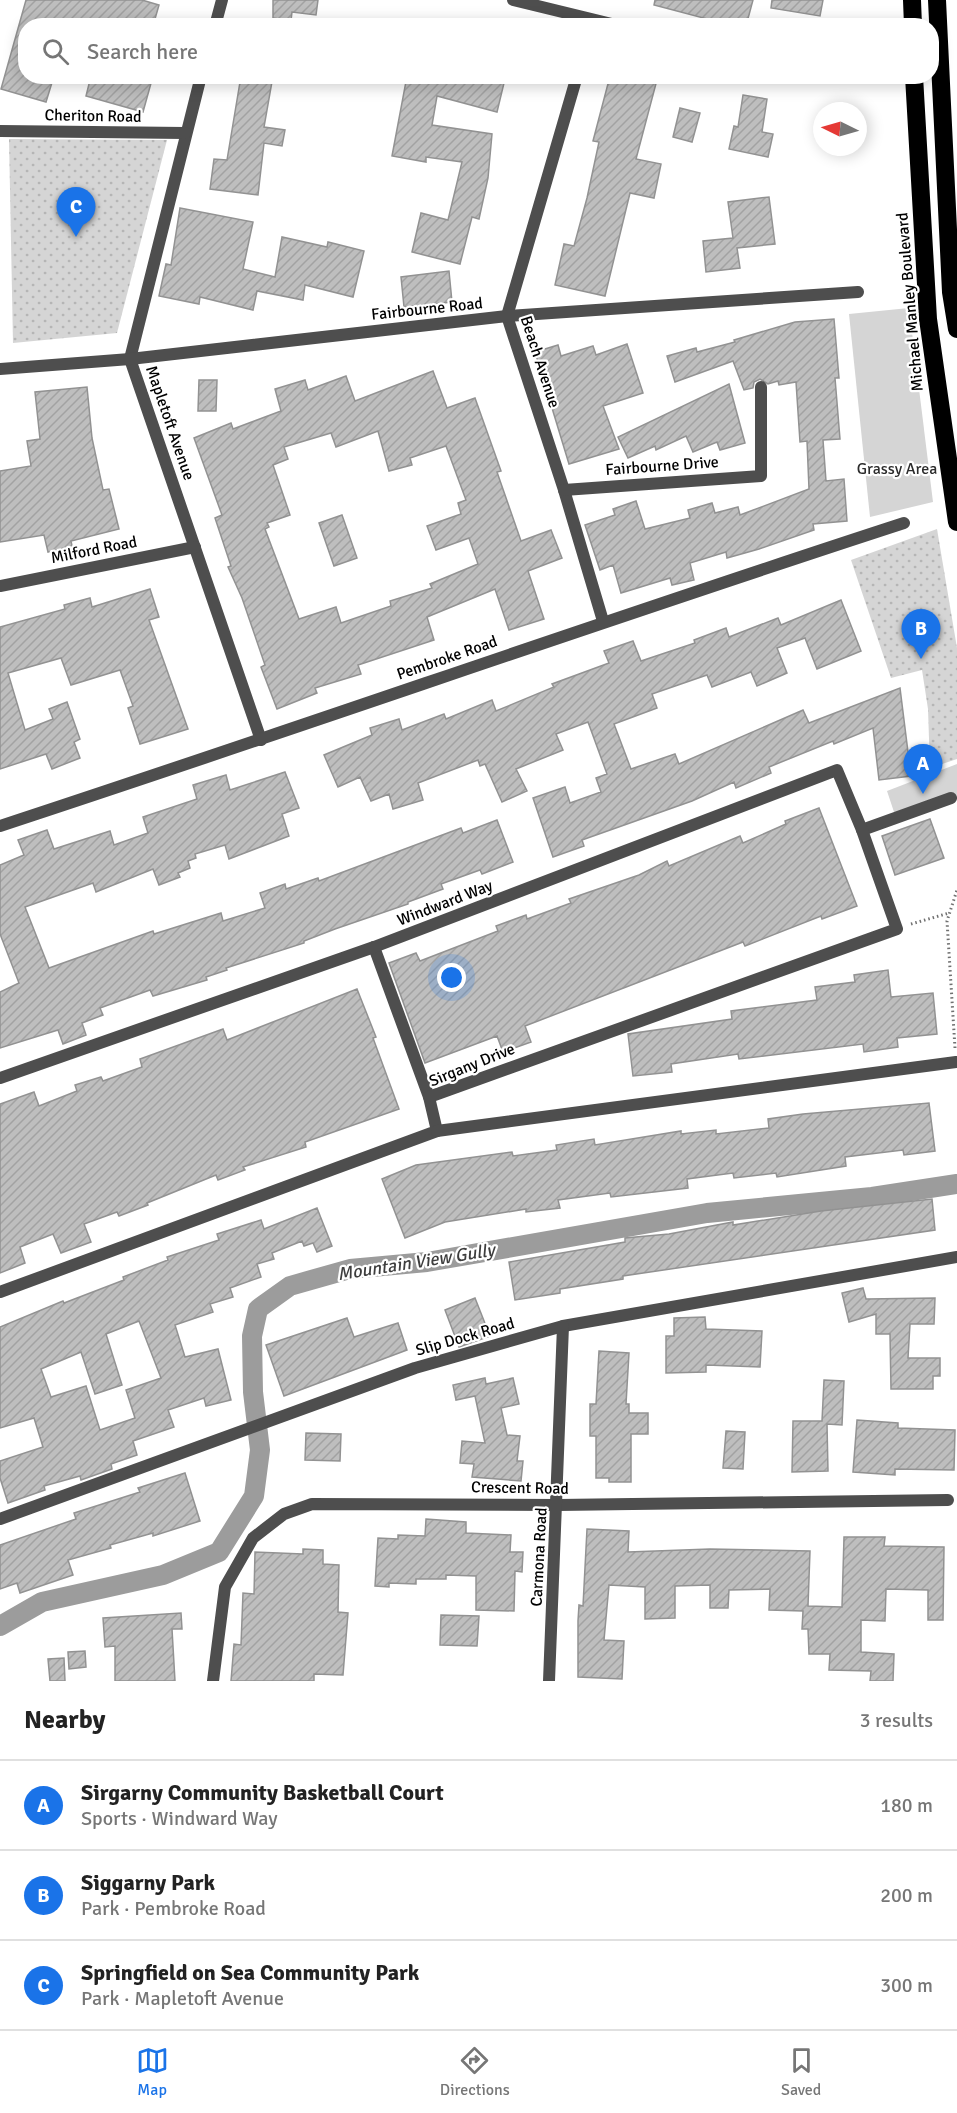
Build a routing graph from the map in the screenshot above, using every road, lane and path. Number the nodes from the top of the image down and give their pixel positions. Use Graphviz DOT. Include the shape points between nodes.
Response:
graph roads {
  1 [pos="222,0"];
  2 [pos="513,0"];
  3 [pos="912,0"];
  4 [pos="937,0"];
  5 [pos="217,18"];
  6 [pos="575,18"];
  7 [pos="913,18"];
  8 [pos="938,18"];
  9 [pos="939,42"];
  10 [pos="199,84"];
  11 [pos="575,84"];
  12 [pos="914,84"];
  13 [pos="0,131"];
  14 [pos="185,133"];
  15 [pos="858,292"];
  16 [pos="507,316"];
  17 [pos="957,329"];
  18 [pos="130,358"];
  19 [pos="0,369"];
  20 [pos="761,387"];
  21 [pos="564,490"];
  22 [pos="957,522"];
  23 [pos="904,523"];
  24 [pos="195,547"];
  25 [pos="0,586"];
  26 [pos="603,621"];
  27 [pos="261,740"];
  28 [pos="951,798"];
  29 [pos="0,826"];
  30 [pos="862,830"];
  31 [pos="957,890"];
  32 [pos="949,913"];
  33 [pos="897,928"];
  34 [pos="374,947"];
  35 [pos="956,1062"];
  36 [pos="0,1078"];
  37 [pos="429,1097"];
  38 [pos="437,1131"];
  39 [pos="957,1257"];
  40 [pos="0,1292"];
  41 [pos="563,1326"];
  42 [pos="948,1500"];
  43 [pos="558,1505"];
  44 [pos="0,1519"];
  45 [pos="213,1681"];
  46 [pos="549,1681"];
  1 -- 5 [label="street"];
  2 -- 6 [label="street"];
  3 -- 7 [label="highway"];
  4 -- 8 [label="highway"];
  9 -- 17 [label="highway" via="951,292"];
  10 -- 14 [label="street, Mapletoft Avenue"];
  11 -- 16 [label="street, Beach Avenue"];
  12 -- 22 [label="highway, Michael Manley Boulevard" via="928,319"];
  13 -- 14 [label="street, Cheriton Road"];
  14 -- 18 [label="street, Mapletoft Avenue"];
  15 -- 16 [label="street, Fairbourne Road"];
  16 -- 18 [label="street, Fairbourne Road"];
  16 -- 21 [label="street, Beach Avenue"];
  18 -- 19 [label="street, Fairbourne Road"];
  18 -- 24 [label="street, Mapletoft Avenue"];
  20 -- 21 [label="street, Fairbourne Drive" via="761,476"];
  21 -- 26 [label="street, Beach Avenue"];
  23 -- 26 [label="street, Pembroke Road"];
  24 -- 25 [label="street, Milford Road"];
  24 -- 27 [label="street, Mapletoft Avenue"];
  26 -- 27 [label="street, Pembroke Road"];
  27 -- 29 [label="street, Pembroke Road"];
  28 -- 30 [label="street"];
  30 -- 33 [label="street"];
  30 -- 34 [label="street, Windward Way" via="837,770"];
  31 -- 32 [label="path"];
  32 -- 33 [label="path"];
  32 -- 35 [label="path"];
  33 -- 37 [label="street, Sirgany Drive"];
  34 -- 36 [label="street, Windward Way"];
  34 -- 37 [label="street"];
  35 -- 38 [label="street"];
  37 -- 38 [label="street, Sirgany Drive"];
  38 -- 40 [label="street"];
  39 -- 41 [label="street, Slip Dock Road"];
  41 -- 43 [label="street, Carmona Road"];
  41 -- 44 [label="street, Slip Dock Road" via="415,1368"];
  42 -- 43 [label="street, Crescent Road"];
  43 -- 45 [label="street, Crescent Road" via="346,1502 312,1504 284,1514 253,1538 225,1587"];
  43 -- 46 [label="street, Carmona Road"];
}
